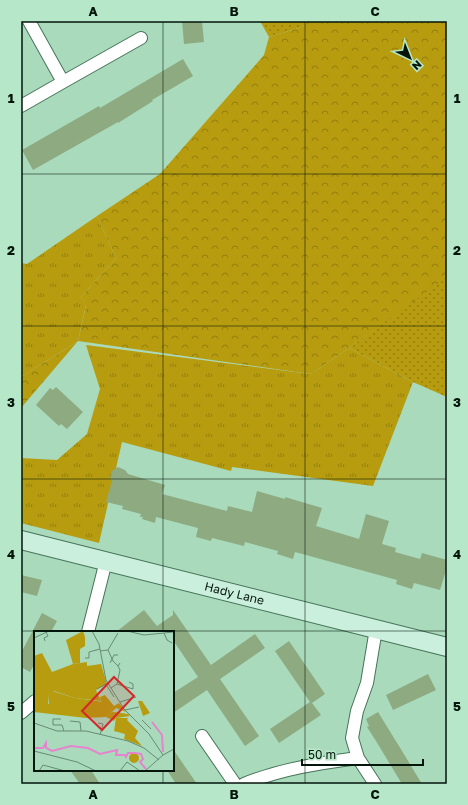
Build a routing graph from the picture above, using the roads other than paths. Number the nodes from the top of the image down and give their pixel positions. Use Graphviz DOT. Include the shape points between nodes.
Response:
graph roads {
  1 [pos="28,21"];
  2 [pos="141,38"];
  3 [pos="63,82"];
  4 [pos="21,106"];
  5 [pos="21,540"];
  6 [pos="106,561"];
  7 [pos="376,629"];
  8 [pos="88,631"];
  9 [pos="447,647"];
  10 [pos="34,702"];
  11 [pos="21,712"];
  12 [pos="202,736"];
  13 [pos="358,758"];
  14 [pos="235,784"];
  15 [pos="244,784"];
  16 [pos="375,784"];
  1 -- 3 [label="street"];
  2 -- 3 [label="street"];
  3 -- 4 [label="street"];
  5 -- 6 [label="street, Hady Lane"];
  6 -- 7 [label="street, Hady Lane"];
  6 -- 8 [label="street"];
  7 -- 9 [label="street, Hady Lane"];
  7 -- 13 [label="street" via="367,683 357,711 352,738"];
  10 -- 11 [label="street"];
  12 -- 14 [label="street"];
  13 -- 15 [label="street" via="320,763"];
  13 -- 16 [label="street"];
}
